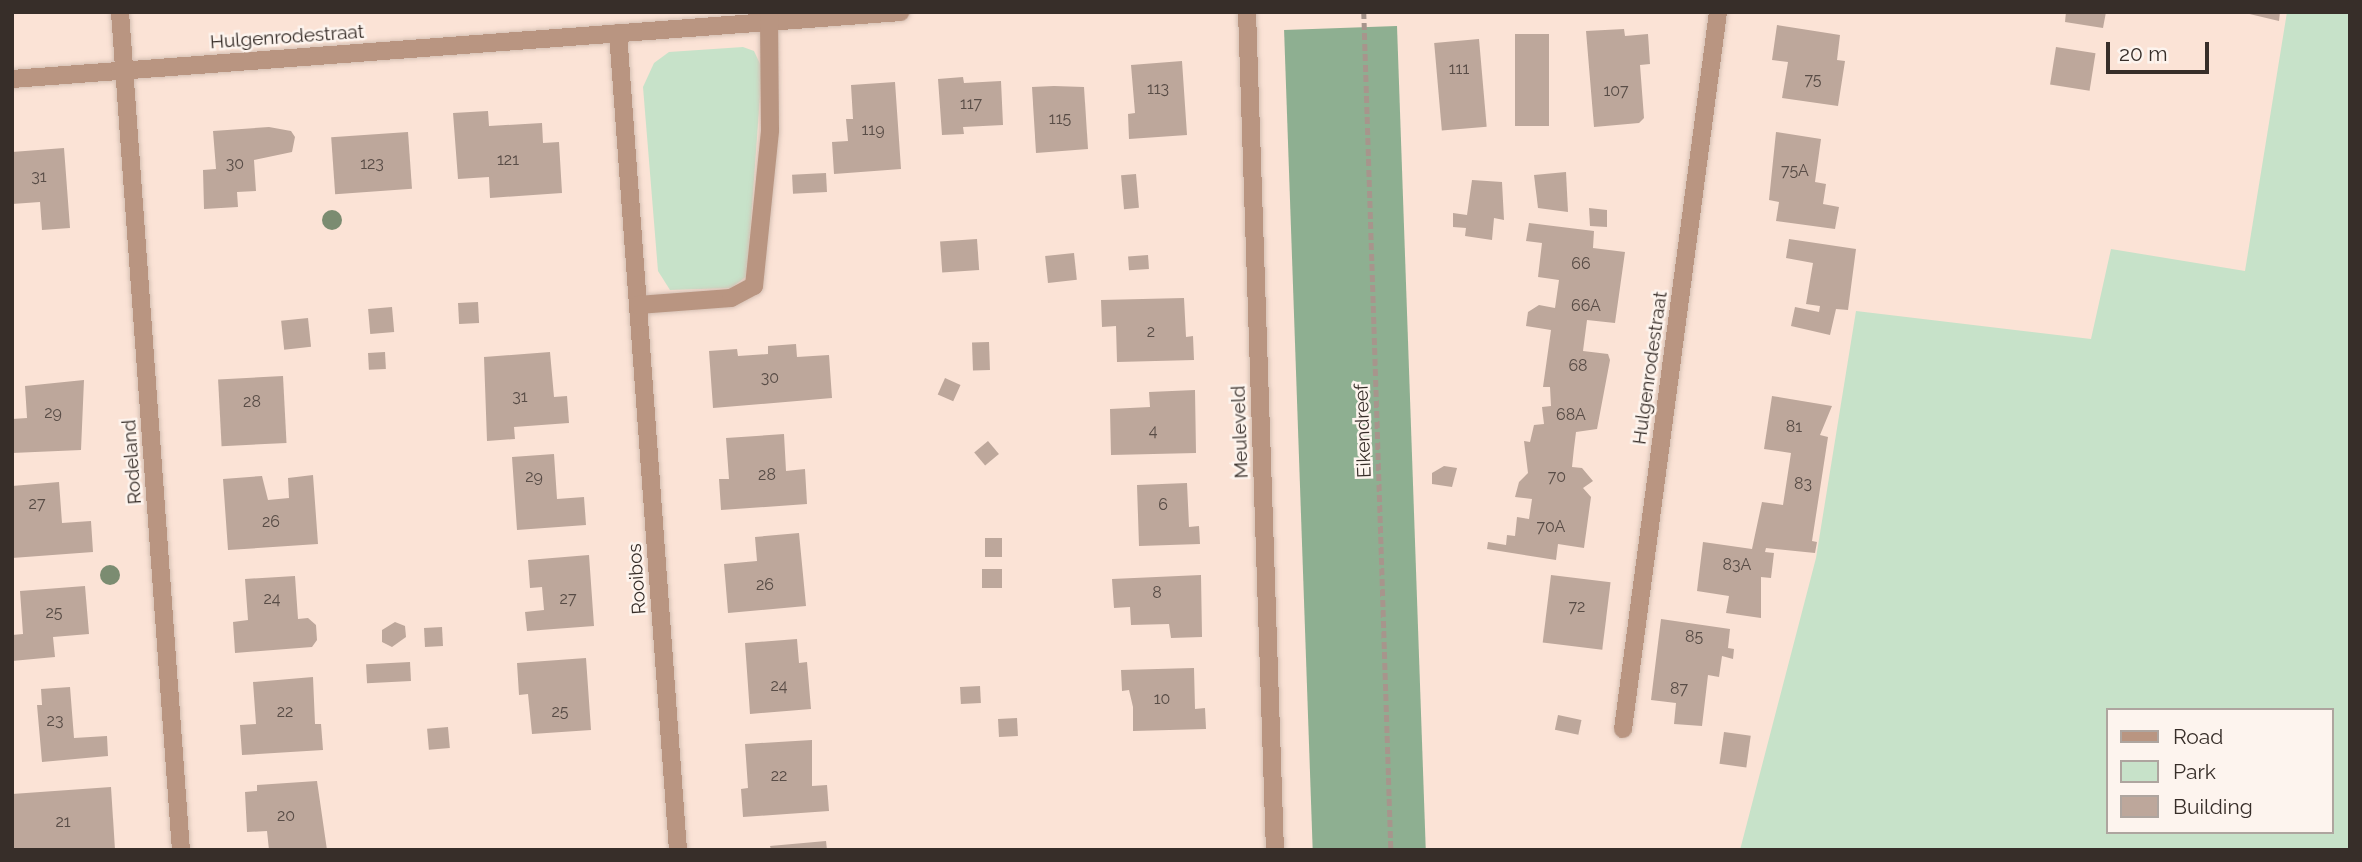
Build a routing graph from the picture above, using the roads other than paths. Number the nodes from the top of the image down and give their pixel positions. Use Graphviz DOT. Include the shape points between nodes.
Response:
graph roads {
  1 [pos="120,12"];
  2 [pos="900,12"];
  3 [pos="1247,12"];
  4 [pos="1718,12"];
  5 [pos="769,17"];
  6 [pos="618,33"];
  7 [pos="125,71"];
  8 [pos="12,79"];
  9 [pos="638,305"];
  10 [pos="1623,729"];
  11 [pos="181,850"];
  12 [pos="678,850"];
  13 [pos="1275,850"];
  1 -- 7 [label="street, Rodeland"];
  2 -- 5 [label="street, Hulgenrodestraat"];
  3 -- 13 [label="street, Meuleveld"];
  4 -- 10 [label="street, Hulgenrodestraat"];
  5 -- 6 [label="street, Hulgenrodestraat"];
  5 -- 9 [label="street" via="770,131 754,286 731,298"];
  6 -- 7 [label="street, Hulgenrodestraat"];
  6 -- 9 [label="street, Rooibos"];
  7 -- 8 [label="street, Hulgenrodestraat"];
  7 -- 11 [label="street, Rodeland"];
  9 -- 12 [label="street, Rooibos"];
}
